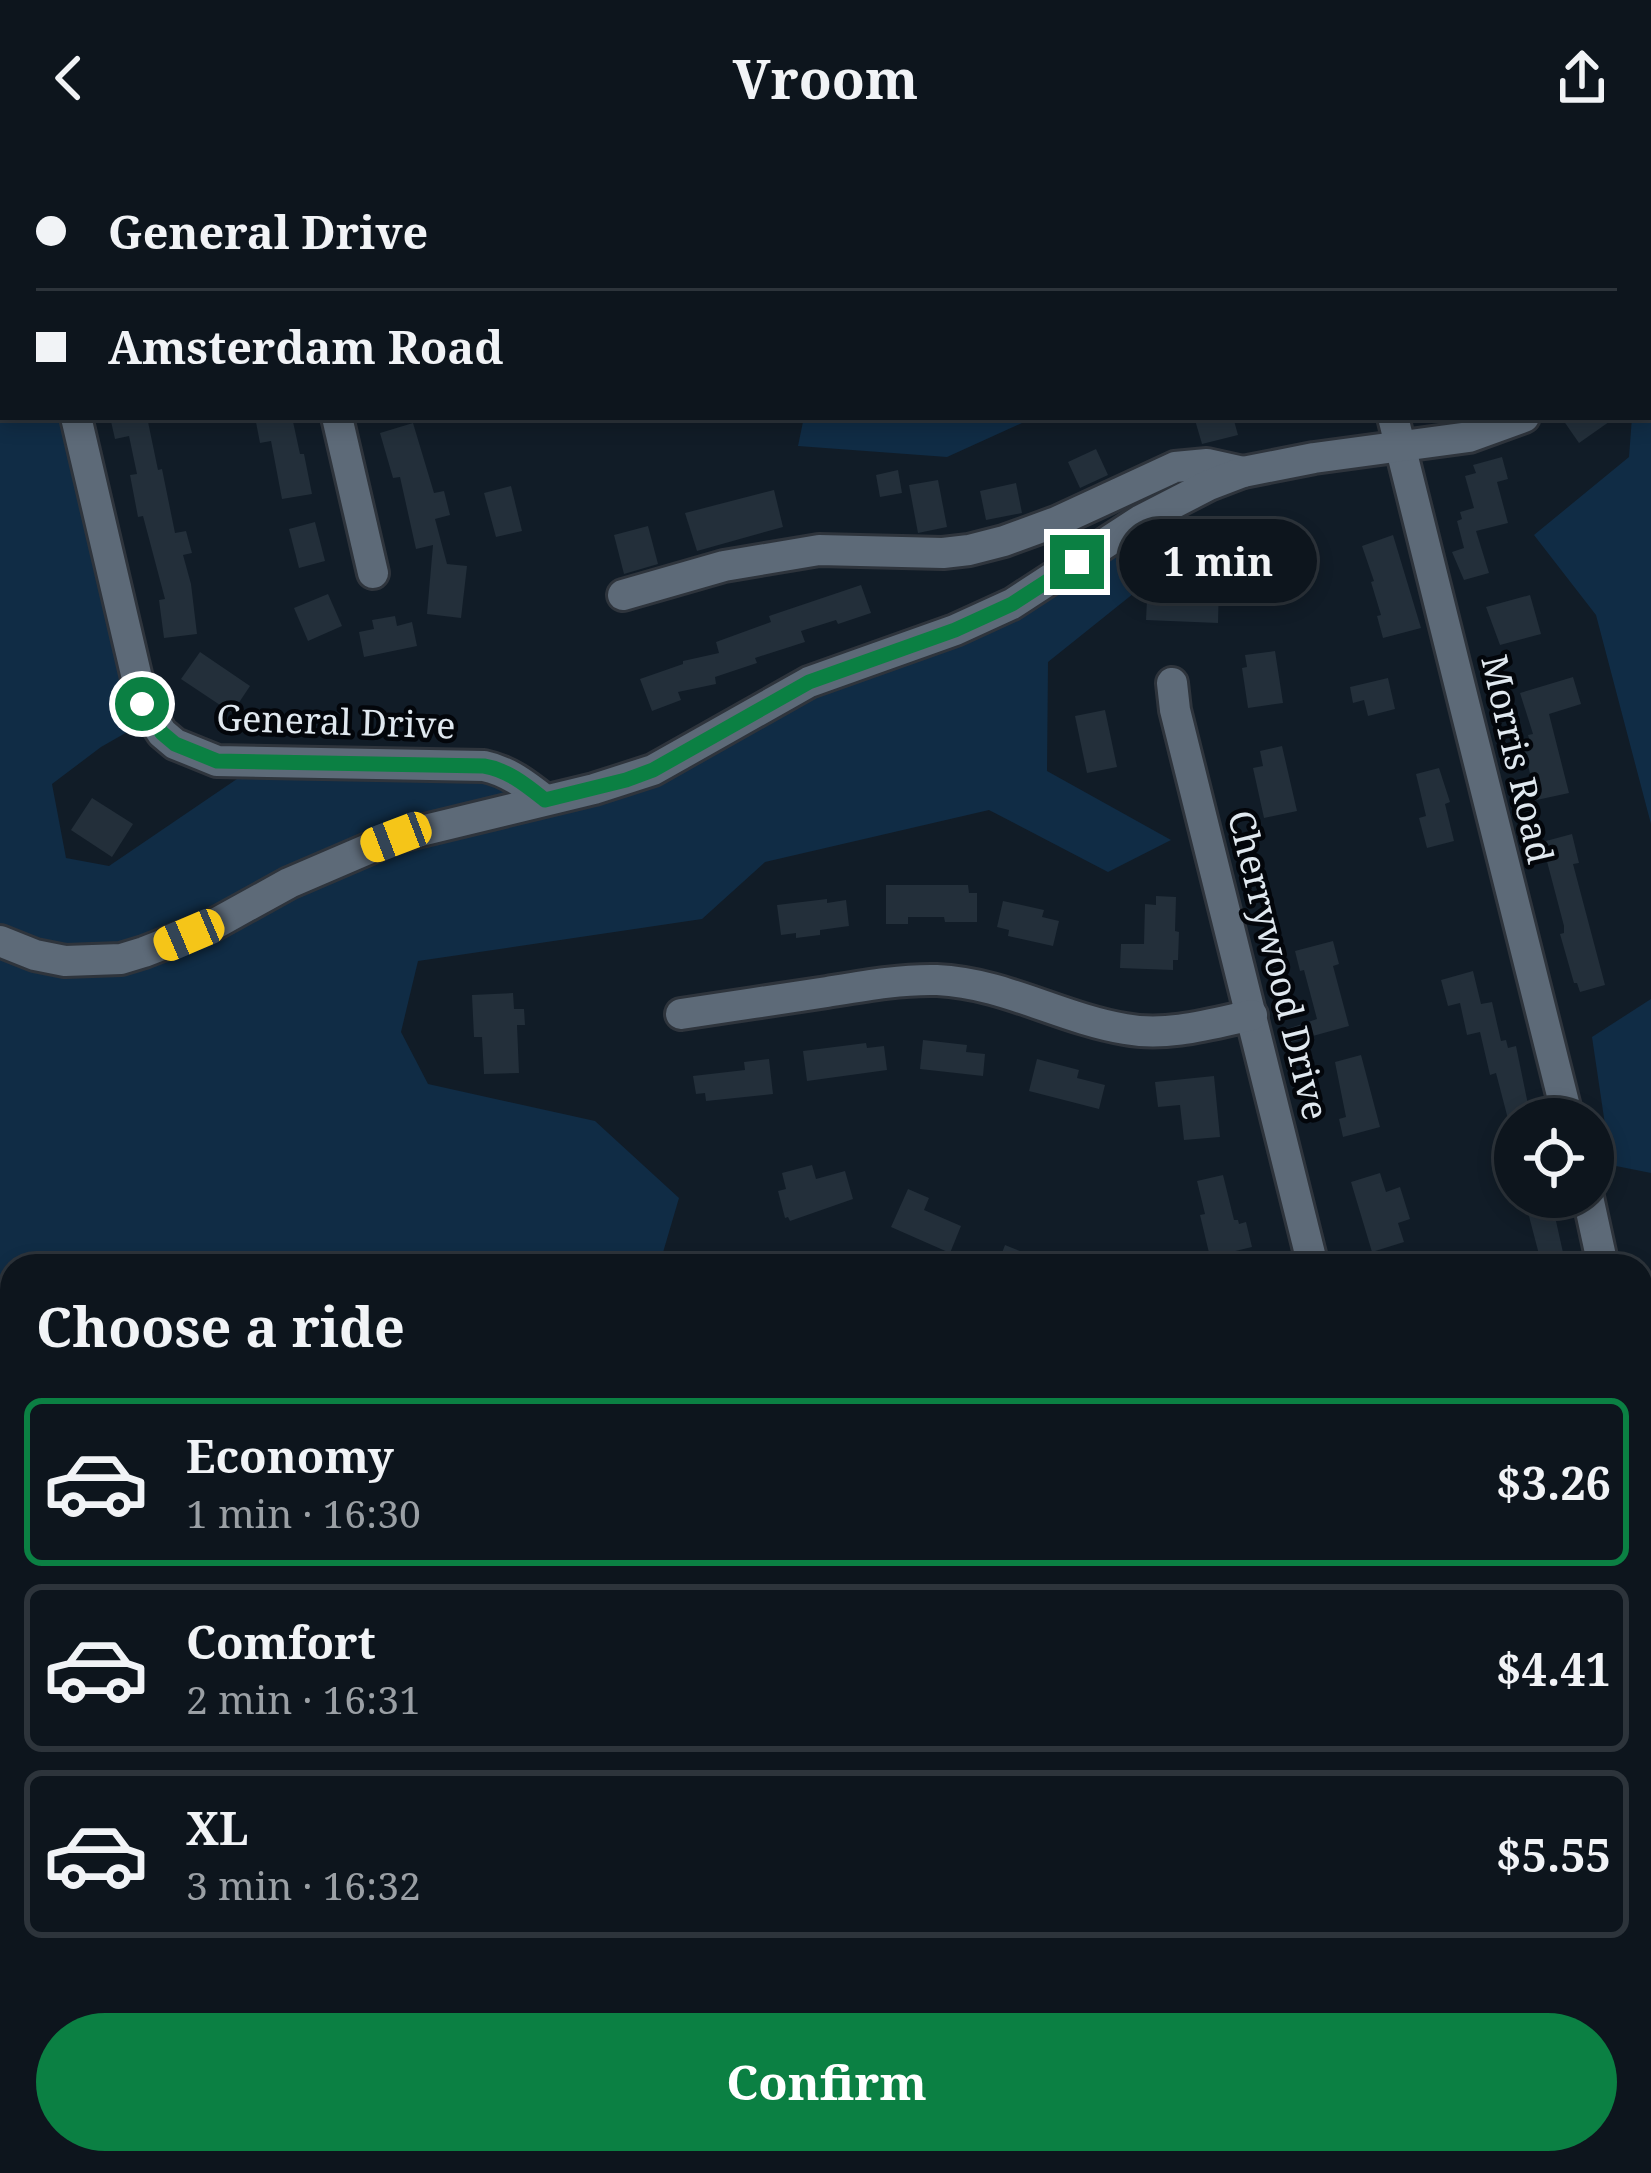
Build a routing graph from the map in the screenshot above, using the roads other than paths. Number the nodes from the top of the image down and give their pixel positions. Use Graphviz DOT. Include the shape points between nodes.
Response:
graph roads {
  1 [pos="77,420"];
  2 [pos="338,420"];
  3 [pos="1515,420"];
  4 [pos="1397,431"];
  5 [pos="1243,472"];
  6 [pos="373,572"];
  7 [pos="623,595"];
  8 [pos="1172,682"];
  9 [pos="545,800"];
  10 [pos="0,941"];
  11 [pos="681,1015"];
  12 [pos="1252,1015"];
  13 [pos="1563,1098"];
  14 [pos="1593,1218"];
  15 [pos="1310,1254"];
  16 [pos="1601,1254"];
  1 -- 9 [label="street, General Drive" via="142,704 175,744 238,763 484,766"];
  2 -- 6 [label="street"];
  3 -- 4 [label="street" via="1469,436"];
  4 -- 5 [label="street"];
  4 -- 13 [label="street, Morris Road"];
  5 -- 7 [label="street" via="1175,467 1057,522 969,550 819,550"];
  5 -- 9 [label="street" via="1142,520 1012,604 809,682 653,770"];
  8 -- 12 [label="street, Cherrywood Drive"];
  9 -- 10 [label="street" via="396,837 213,925 121,959 65,961"];
  11 -- 12 [label="street" via="935,980 1005,991 1128,1030"];
  12 -- 15 [label="street, Cherrywood Drive"];
  14 -- 16 [label="street"];
}
